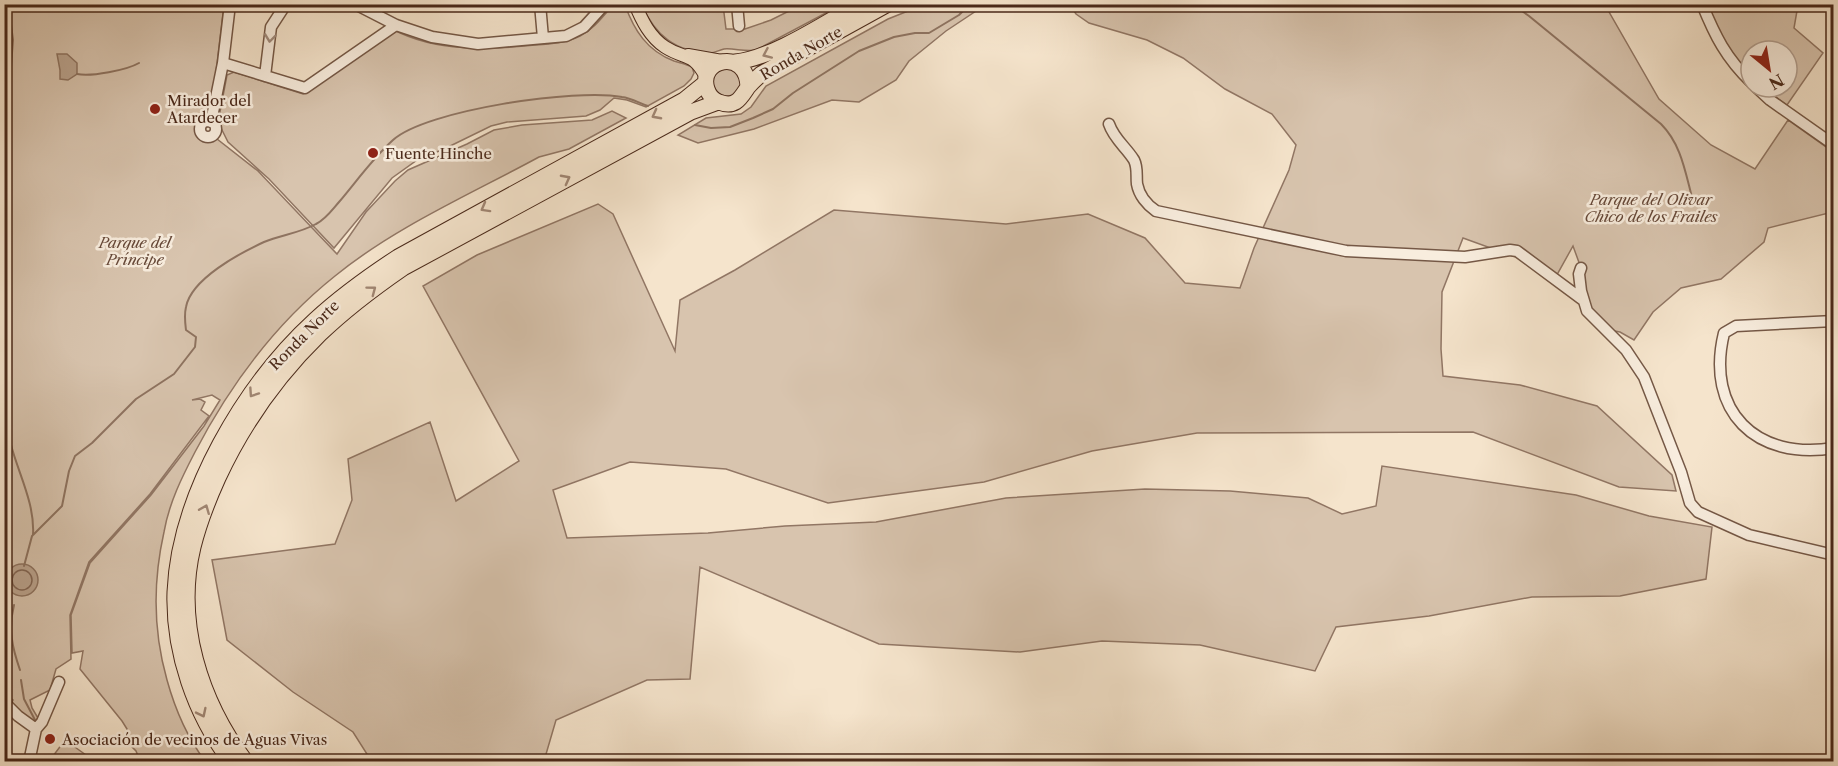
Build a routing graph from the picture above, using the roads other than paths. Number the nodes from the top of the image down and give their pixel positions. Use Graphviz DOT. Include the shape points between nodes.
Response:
graph roads {
  1 [pos="230,4"];
  2 [pos="286,4"];
  3 [pos="355,4"];
  4 [pos="540,4"];
  5 [pos="635,4"];
  6 [pos="737,4"];
  7 [pos="859,4"];
  8 [pos="888,4"];
  9 [pos="1702,4"];
  10 [pos="602,6"];
  11 [pos="383,20"];
  12 [pos="396,26"];
  13 [pos="739,26"];
  14 [pos="386,32"];
  15 [pos="543,38"];
  16 [pos="684,54"];
  17 [pos="729,62"];
  18 [pos="223,63"];
  19 [pos="1739,71"];
  20 [pos="265,76"];
  21 [pos="705,80"];
  22 [pos="748,87"];
  23 [pos="1769,99"];
  24 [pos="717,102"];
  25 [pos="211,122"];
  26 [pos="1109,124"];
  27 [pos="1833,145"];
  28 [pos="1581,268"];
  29 [pos="1583,300"];
  30 [pos="1833,321"];
  31 [pos="1833,448"];
  32 [pos="1833,555"];
  33 [pos="59,682"];
  34 [pos="5,704"];
  35 [pos="36,729"];
  36 [pos="29,762"];
  37 [pos="231,762"];
  38 [pos="246,762"];
  1 -- 18 [label="street"];
  2 -- 20 [label="street, one-way" via="271,27"];
  3 -- 11 [label="street"];
  4 -- 15 [label="street"];
  5 -- 16 [label="main road" via="651,34 666,47"];
  6 -- 13 [label="street"];
  7 -- 17 [label="highway, Ronda Norte, one-way" via="770,53 749,61"];
  8 -- 22 [label="highway, Ronda Norte" via="761,74"];
  9 -- 19 [label="street"];
  10 -- 15 [label="street" via="584,27 566,36"];
  11 -- 12 [label="street"];
  11 -- 14 [label="street"];
  12 -- 14 [label="street"];
  12 -- 15 [label="street" via="432,37 478,44"];
  14 -- 20 [label="street" via="305,88"];
  16 -- 17 [label="main road"];
  16 -- 21 [label="main road" via="694,59"];
  17 -- 21 [label="highway, Ronda Norte" via="711,67"];
  17 -- 22 [label="highway, Ronda Norte" via="744,69"];
  18 -- 20 [label="street"];
  18 -- 25 [label="street"];
  21 -- 24 [label="highway" via="709,94"];
  21 -- 37 [label="highway, Ronda Norte, one-way" via="684,100 398,257 314,321 265,375 227,432 198,492 187,523 175,593 179,641 195,699"];
  22 -- 24 [label="highway, Ronda Norte" via="736,102"];
  23 -- 27 [label="street"];
  38 -- 24 [label="highway, Ronda Norte, one-way" via="207,695 192,649 188,600 193,548 202,518 238,438 263,400 321,333 403,268 691,112"];
  26 -- 29 [label="street" via="1136,163 1140,192 1156,211 1346,251 1465,257 1517,251"];
  28 -- 29 [label="street"];
  29 -- 32 [label="street" via="1587,311 1626,350 1644,377 1690,503 1698,512 1749,535"];
  30 -- 31 [label="street" via="1736,326 1724,333 1720,348 1725,401 1753,435 1793,451"];
  33 -- 35 [label="street"];
  34 -- 35 [label="street"];
  35 -- 36 [label="street"];
}
